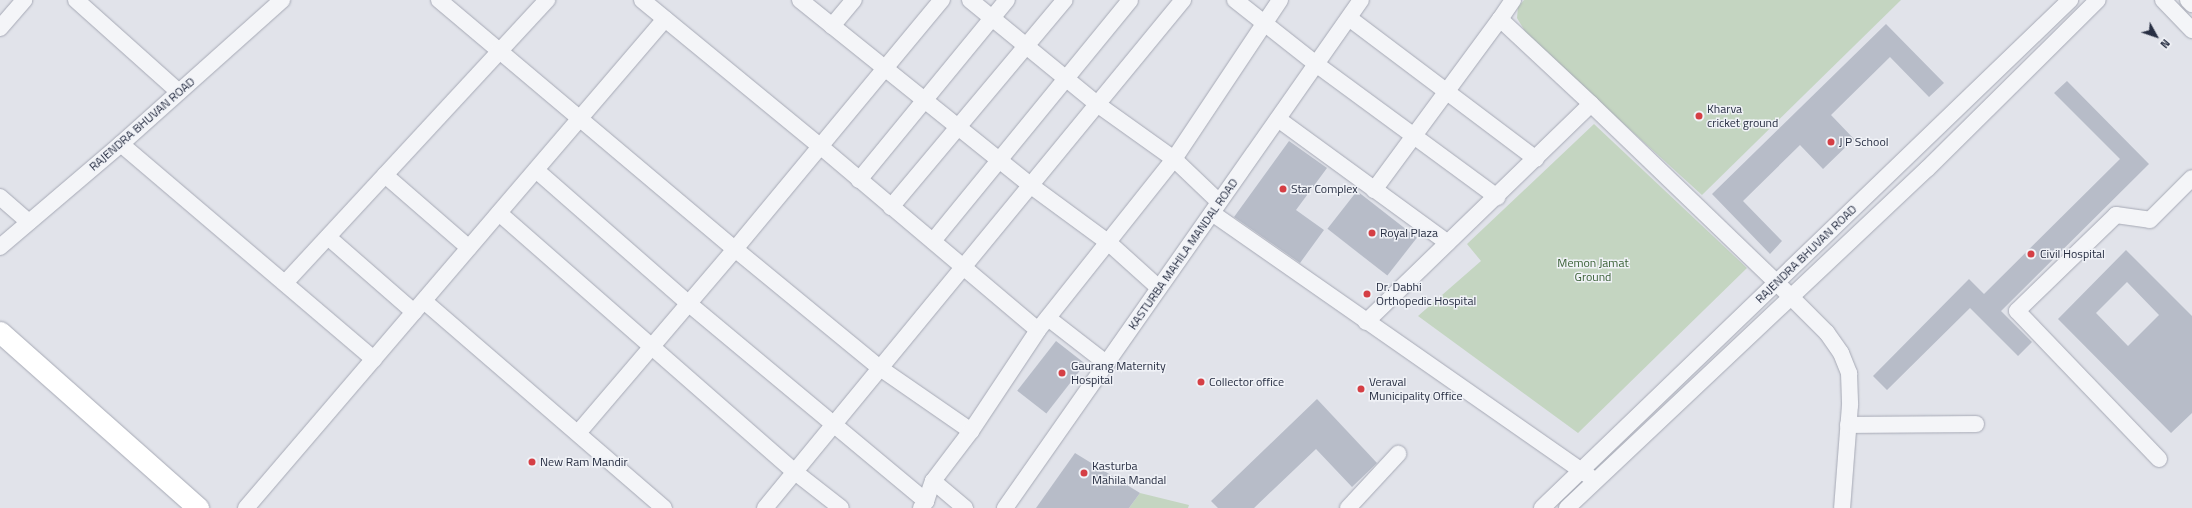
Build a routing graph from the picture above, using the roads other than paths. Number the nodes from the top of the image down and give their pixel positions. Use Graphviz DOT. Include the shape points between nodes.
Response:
graph roads {
  1 [pos="24,0"];
  2 [pos="76,0"];
  3 [pos="282,0"];
  4 [pos="439,0"];
  5 [pos="546,0"];
  6 [pos="642,0"];
  7 [pos="800,0"];
  8 [pos="854,0"];
  9 [pos="942,0"];
  10 [pos="970,0"];
  11 [pos="1006,0"];
  12 [pos="1065,0"];
  13 [pos="1130,0"];
  14 [pos="1183,0"];
  15 [pos="1235,0"];
  16 [pos="1280,0"];
  17 [pos="1361,0"];
  18 [pos="1514,0"];
  19 [pos="2070,0"];
  20 [pos="2098,0"];
  21 [pos="2164,0"];
  22 [pos="2188,0"];
  23 [pos="2192,4"];
  24 [pos="992,18"];
  25 [pos="1349,18"];
  26 [pos="665,19"];
  27 [pos="1500,19"];
  28 [pos="1264,23"];
  29 [pos="0,26"];
  30 [pos="832,26"];
  31 [pos="2192,30"];
  32 [pos="1026,46"];
  33 [pos="500,51"];
  34 [pos="1316,64"];
  35 [pos="885,68"];
  36 [pos="1066,78"];
  37 [pos="179,92"];
  38 [pos="1445,92"];
  39 [pos="924,100"];
  40 [pos="1098,104"];
  41 [pos="1592,104"];
  42 [pos="580,119"];
  43 [pos="1278,119"];
  44 [pos="958,127"];
  45 [pos="1413,136"];
  46 [pos="121,144"];
  47 [pos="820,146"];
  48 [pos="1536,159"];
  49 [pos="999,160"];
  50 [pos="1174,160"];
  51 [pos="536,170"];
  52 [pos="1892,171"];
  53 [pos="385,175"];
  54 [pos="2192,178"];
  55 [pos="859,180"];
  56 [pos="1030,185"];
  57 [pos="1907,187"];
  58 [pos="1374,190"];
  59 [pos="0,197"];
  60 [pos="1496,197"];
  61 [pos="891,206"];
  62 [pos="1215,207"];
  63 [pos="499,213"];
  64 [pos="29,222"];
  65 [pos="328,237"];
  66 [pos="933,242"];
  67 [pos="1109,243"];
  68 [pos="1448,244"];
  69 [pos="0,247"];
  70 [pos="469,248"];
  71 [pos="735,249"];
  72 [pos="963,268"];
  73 [pos="1776,282"];
  74 [pos="285,284"];
  75 [pos="1159,288"];
  76 [pos="1791,297"];
  77 [pos="688,303"];
  78 [pos="419,306"];
  79 [pos="1366,322"];
  80 [pos="1043,324"];
  81 [pos="0,332"];
  82 [pos="652,346"];
  83 [pos="374,359"];
  84 [pos="1106,363"];
  85 [pos="880,368"];
  86 [pos="1976,424"];
  87 [pos="833,425"];
  88 [pos="1848,425"];
  89 [pos="971,431"];
  90 [pos="578,433"];
  91 [pos="1398,454"];
  92 [pos="2159,459"];
  93 [pos="1581,471"];
  94 [pos="795,472"];
  95 [pos="933,481"];
  96 [pos="1596,481"];
  97 [pos="923,505"];
  98 [pos="198,508"];
  99 [pos="246,508"];
  100 [pos="664,508"];
  101 [pos="765,508"];
  102 [pos="841,508"];
  103 [pos="965,508"];
  104 [pos="1005,508"];
  105 [pos="1348,508"];
  106 [pos="1542,508"];
  107 [pos="1567,508"];
  108 [pos="1842,508"];
  1 -- 29 [label="street"];
  2 -- 37 [label="street"];
  3 -- 37 [label="street, RAJENDRA BHUVAN ROAD"];
  4 -- 33 [label="street"];
  5 -- 33 [label="street"];
  6 -- 26 [label="street"];
  7 -- 30 [label="street"];
  8 -- 30 [label="street"];
  9 -- 35 [label="street"];
  10 -- 24 [label="street"];
  11 -- 24 [label="street"];
  12 -- 32 [label="street"];
  13 -- 36 [label="street"];
  14 -- 40 [label="street"];
  15 -- 28 [label="street"];
  16 -- 28 [label="street"];
  17 -- 25 [label="street, KASTURBA MAHILA MANDAL ROAD"];
  18 -- 27 [label="street"];
  19 -- 52 [label="street, RAJENDRA BHUVAN ROAD"];
  20 -- 57 [label="street"];
  21 -- 31 [label="street"];
  22 -- 23 [label="street"];
  24 -- 32 [label="street"];
  24 -- 39 [label="street"];
  25 -- 34 [label="street, KASTURBA MAHILA MANDAL ROAD"];
  25 -- 38 [label="street"];
  26 -- 42 [label="street"];
  26 -- 47 [label="street"];
  27 -- 38 [label="street"];
  27 -- 41 [label="street"];
  28 -- 34 [label="street"];
  28 -- 50 [label="street"];
  30 -- 35 [label="street"];
  32 -- 36 [label="street"];
  32 -- 44 [label="street"];
  33 -- 42 [label="street"];
  33 -- 53 [label="street"];
  34 -- 43 [label="street, KASTURBA MAHILA MANDAL ROAD"];
  34 -- 45 [label="street"];
  35 -- 39 [label="street"];
  35 -- 47 [label="street"];
  36 -- 40 [label="street"];
  36 -- 49 [label="street"];
  37 -- 46 [label="street, RAJENDRA BHUVAN ROAD"];
  38 -- 45 [label="street"];
  38 -- 48 [label="street"];
  39 -- 44 [label="street"];
  39 -- 55 [label="street"];
  40 -- 50 [label="street"];
  40 -- 56 [label="street"];
  41 -- 48 [label="street"];
  41 -- 73 [label="street"];
  42 -- 51 [label="street"];
  42 -- 71 [label="street"];
  43 -- 58 [label="street"];
  43 -- 62 [label="street, KASTURBA MAHILA MANDAL ROAD"];
  44 -- 49 [label="street"];
  44 -- 61 [label="street"];
  45 -- 58 [label="street"];
  45 -- 60 [label="street"];
  46 -- 64 [label="street, RAJENDRA BHUVAN ROAD"];
  46 -- 74 [label="street"];
  47 -- 55 [label="street"];
  47 -- 71 [label="street"];
  48 -- 60 [label="street"];
  49 -- 56 [label="street"];
  49 -- 66 [label="street"];
  50 -- 62 [label="street"];
  50 -- 67 [label="street"];
  51 -- 63 [label="street"];
  51 -- 77 [label="street"];
  52 -- 57 [label="street"];
  52 -- 73 [label="street, RAJENDRA BHUVAN ROAD"];
  53 -- 65 [label="street"];
  53 -- 70 [label="street"];
  54 -- 92 [label="street" via="2150,220 2116,216 2017,311"];
  55 -- 61 [label="street"];
  56 -- 67 [label="street"];
  56 -- 72 [label="street"];
  57 -- 76 [label="street"];
  58 -- 68 [label="street"];
  59 -- 64 [label="street"];
  60 -- 68 [label="street"];
  61 -- 66 [label="street"];
  62 -- 75 [label="street, KASTURBA MAHILA MANDAL ROAD"];
  62 -- 79 [label="street"];
  63 -- 70 [label="street"];
  63 -- 82 [label="street"];
  64 -- 69 [label="street, RAJENDRA BHUVAN ROAD"];
  65 -- 74 [label="street"];
  65 -- 78 [label="street"];
  66 -- 72 [label="street"];
  67 -- 75 [label="street"];
  67 -- 80 [label="street"];
  68 -- 79 [label="street"];
  70 -- 78 [label="street"];
  71 -- 77 [label="street"];
  71 -- 85 [label="street"];
  72 -- 80 [label="street"];
  72 -- 85 [label="street"];
  73 -- 76 [label="street"];
  73 -- 93 [label="street, RAJENDRA BHUVAN ROAD"];
  74 -- 83 [label="street"];
  75 -- 84 [label="street, KASTURBA MAHILA MANDAL ROAD"];
  76 -- 88 [label="street" via="1827,333 1841,353 1849,373"];
  76 -- 96 [label="street"];
  77 -- 82 [label="street"];
  77 -- 87 [label="street"];
  78 -- 83 [label="street"];
  78 -- 90 [label="street"];
  79 -- 93 [label="street"];
  80 -- 84 [label="street"];
  80 -- 89 [label="street"];
  81 -- 98 [label="main road"];
  82 -- 90 [label="street"];
  82 -- 94 [label="street"];
  83 -- 99 [label="street"];
  84 -- 104 [label="street, KASTURBA MAHILA MANDAL ROAD"];
  85 -- 87 [label="street"];
  85 -- 89 [label="street"];
  86 -- 88 [label="street"];
  87 -- 94 [label="street"];
  87 -- 97 [label="street"];
  88 -- 108 [label="street"];
  89 -- 95 [label="street"];
  90 -- 100 [label="street"];
  91 -- 105 [label="street"];
  93 -- 96 [label="street"];
  93 -- 106 [label="street, RAJENDRA BHUVAN ROAD"];
  94 -- 101 [label="street"];
  94 -- 102 [label="street"];
  95 -- 97 [label="street"];
  95 -- 103 [label="street"];
  96 -- 107 [label="street"];
}
